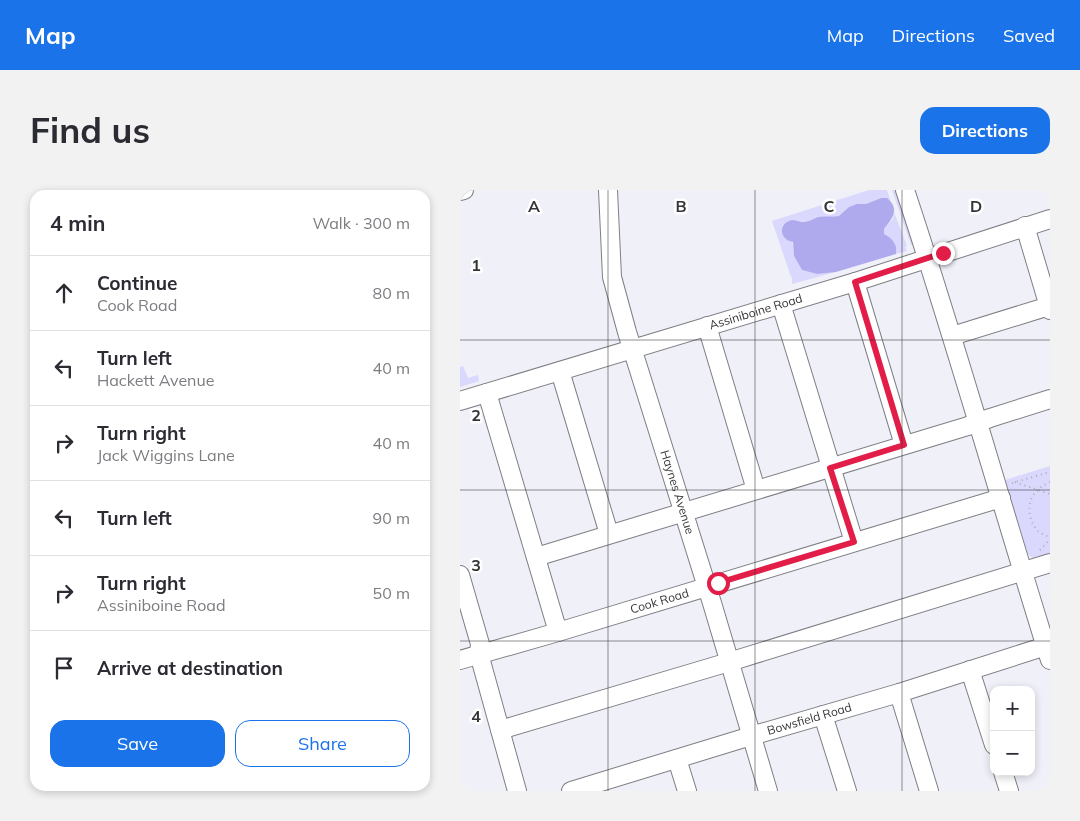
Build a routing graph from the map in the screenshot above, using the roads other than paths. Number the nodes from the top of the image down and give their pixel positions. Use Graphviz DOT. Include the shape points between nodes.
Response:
graph roads {
  1 [pos="464,190"];
  2 [pos="608,190"];
  3 [pos="905,190"];
  4 [pos="460,191"];
  5 [pos="1050,219"];
  6 [pos="1024,226"];
  7 [pos="928,258"];
  8 [pos="855,282"];
  9 [pos="781,304"];
  10 [pos="1049,308"];
  11 [pos="707,326"];
  12 [pos="952,336"];
  13 [pos="633,349"];
  14 [pos="560,371"];
  15 [pos="487,393"];
  16 [pos="1050,399"];
  17 [pos="460,401"];
  18 [pos="978,423"];
  19 [pos="904,445"];
  20 [pos="830,468"];
  21 [pos="756,490"];
  22 [pos="1005,491"];
  23 [pos="683,512"];
  24 [pos="609,534"];
  25 [pos="854,542"];
  26 [pos="536,557"];
  27 [pos="1044,558"];
  28 [pos="1023,571"];
  29 [pos="460,575"];
  30 [pos="707,587"];
  31 [pos="558,632"];
  32 [pos="1048,651"];
  33 [pos="479,654"];
  34 [pos="460,660"];
  35 [pos="729,662"];
  36 [pos="970,670"];
  37 [pos="899,693"];
  38 [pos="824,715"];
  39 [pos="500,730"];
  40 [pos="990,732"];
  41 [pos="751,736"];
  42 [pos="677,759"];
  43 [pos="1004,776"];
  44 [pos="604,786"];
  45 [pos="517,791"];
  46 [pos="571,791"];
  47 [pos="687,791"];
  48 [pos="768,791"];
  49 [pos="847,791"];
  50 [pos="928,791"];
  51 [pos="1009,791"];
  1 -- 4 [label="street"];
  2 -- 13 [label="street, Haynes Avenue" via="612,277"];
  3 -- 7 [label="street"];
  5 -- 6 [label="street, Assiniboine Road"];
  6 -- 7 [label="street, Assiniboine Road"];
  6 -- 10 [label="street"];
  7 -- 8 [label="street, Assiniboine Road"];
  7 -- 12 [label="street"];
  8 -- 9 [label="street, Assiniboine Road"];
  8 -- 19 [label="street"];
  9 -- 11 [label="street, Assiniboine Road"];
  9 -- 20 [label="street"];
  10 -- 12 [label="street"];
  11 -- 13 [label="street, Assiniboine Road"];
  11 -- 21 [label="street"];
  12 -- 18 [label="street"];
  13 -- 14 [label="street, Assiniboine Road"];
  13 -- 23 [label="street, Haynes Avenue"];
  14 -- 15 [label="street, Assiniboine Road"];
  14 -- 24 [label="street"];
  15 -- 17 [label="street, Assiniboine Road"];
  15 -- 26 [label="street"];
  16 -- 18 [label="street"];
  18 -- 19 [label="street"];
  18 -- 22 [label="street"];
  19 -- 20 [label="street"];
  20 -- 21 [label="street"];
  20 -- 25 [label="street"];
  21 -- 23 [label="street"];
  22 -- 25 [label="street, Cook Road"];
  22 -- 28 [label="street"];
  23 -- 24 [label="street"];
  23 -- 30 [label="street, Haynes Avenue"];
  24 -- 26 [label="street"];
  25 -- 30 [label="street, Cook Road"];
  26 -- 31 [label="street"];
  27 -- 28 [label="street"];
  28 -- 32 [label="street"];
  28 -- 35 [label="street"];
  29 -- 33 [label="street" via="480,644"];
  30 -- 31 [label="street, Cook Road"];
  30 -- 35 [label="street, Haynes Avenue"];
  31 -- 33 [label="street, Cook Road"];
  32 -- 36 [label="street, Bowsfield Road"];
  33 -- 34 [label="street, Cook Road"];
  33 -- 39 [label="street"];
  35 -- 39 [label="street"];
  35 -- 41 [label="street, Haynes Avenue"];
  36 -- 37 [label="street, Bowsfield Road"];
  36 -- 40 [label="street"];
  37 -- 38 [label="street, Bowsfield Road"];
  37 -- 50 [label="street"];
  38 -- 41 [label="street, Bowsfield Road"];
  38 -- 49 [label="street"];
  39 -- 45 [label="street"];
  41 -- 42 [label="street, Bowsfield Road"];
  41 -- 48 [label="street, Haynes Avenue"];
  42 -- 44 [label="street, Bowsfield Road"];
  42 -- 47 [label="street"];
  43 -- 51 [label="street"];
  44 -- 46 [label="street, Bowsfield Road"];
}
